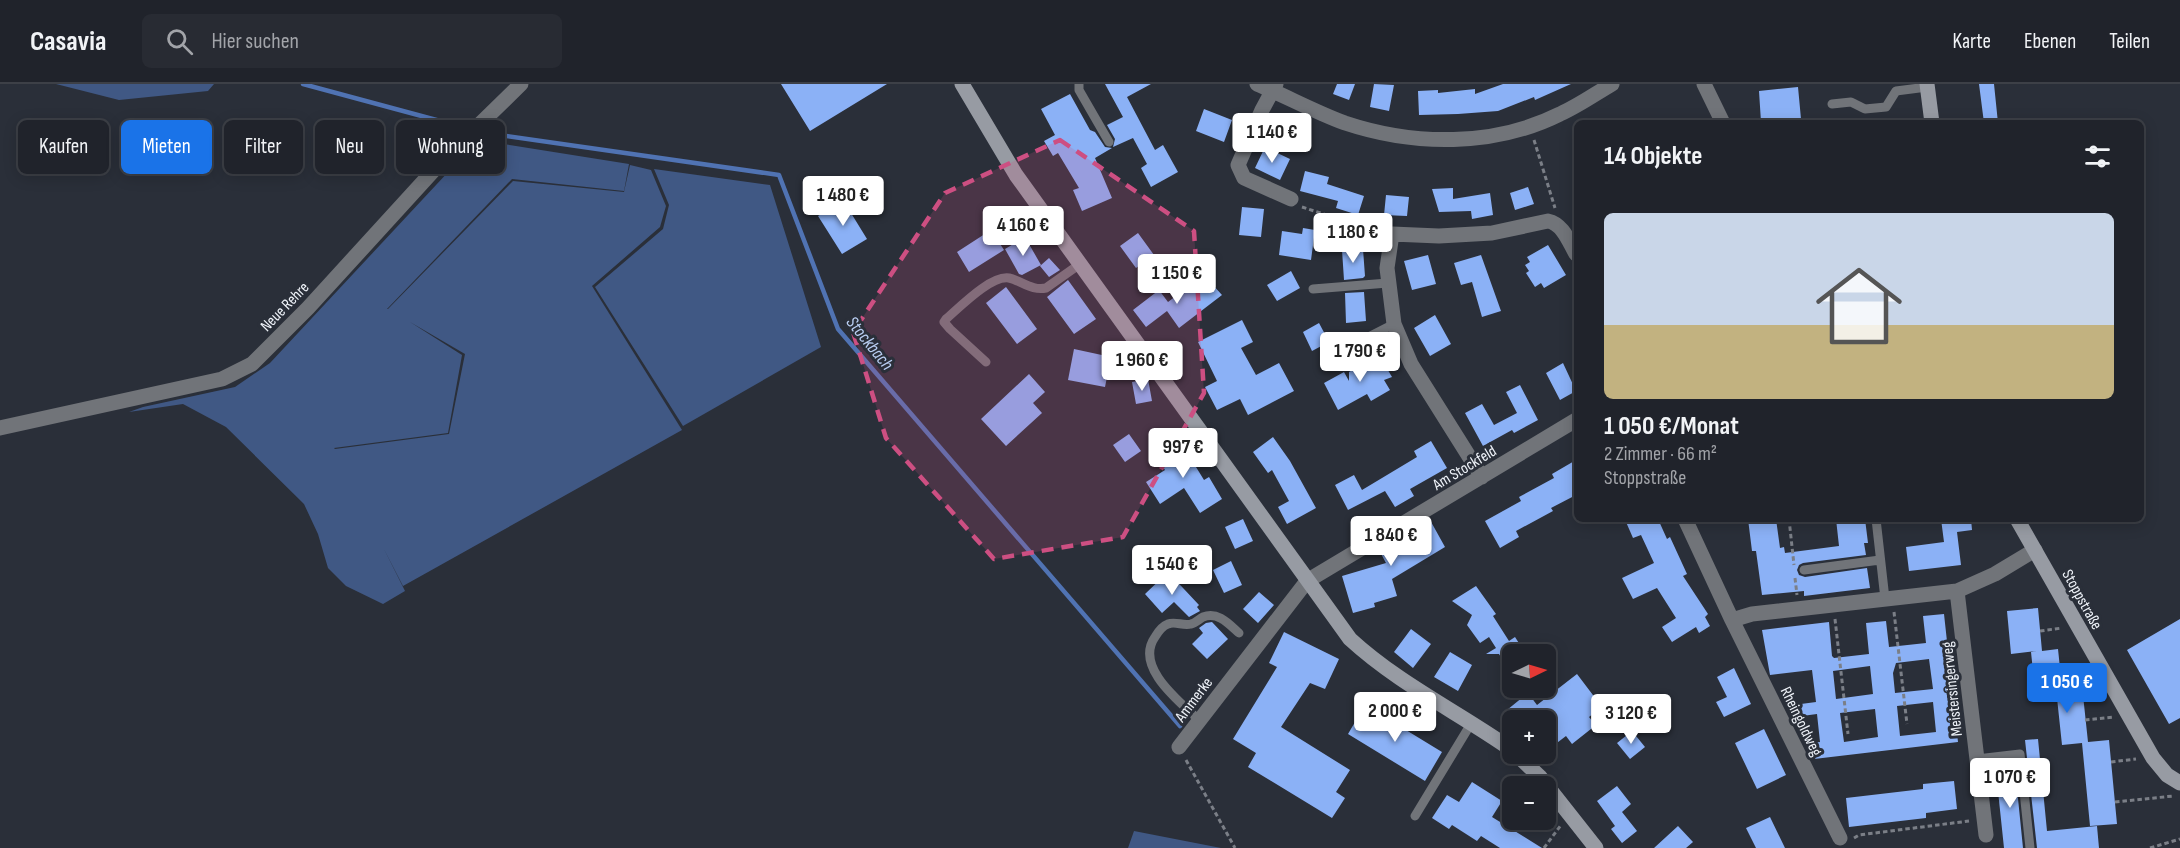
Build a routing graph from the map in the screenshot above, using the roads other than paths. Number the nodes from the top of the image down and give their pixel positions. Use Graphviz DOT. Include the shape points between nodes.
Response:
graph roads {
  1 [pos="521,84"];
  2 [pos="962,84"];
  3 [pos="1079,84"];
  4 [pos="1257,84"];
  5 [pos="1612,84"];
  6 [pos="1704,84"];
  7 [pos="1927,86"];
  8 [pos="1275,87"];
  9 [pos="1832,104"];
  10 [pos="1722,120"];
  11 [pos="1932,120"];
  12 [pos="1109,142"];
  13 [pos="1291,199"];
  14 [pos="1574,251"];
  15 [pos="1080,264"];
  16 [pos="1388,283"];
  17 [pos="1313,289"];
  18 [pos="1394,324"];
  19 [pos="1341,351"];
  20 [pos="986,362"];
  21 [pos="1574,421"];
  22 [pos="0,428"];
  23 [pos="1482,477"];
  24 [pos="1686,522"];
  25 [pos="1875,522"];
  26 [pos="2020,522"];
  27 [pos="2035,550"];
  28 [pos="1880,560"];
  29 [pos="1804,570"];
  30 [pos="1307,581"];
  31 [pos="1957,591"];
  32 [pos="1888,598"];
  33 [pos="1732,620"];
  34 [pos="1239,633"];
  35 [pos="1199,720"];
  36 [pos="1472,722"];
  37 [pos="1502,743"];
  38 [pos="1179,747"];
  39 [pos="1977,759"];
  40 [pos="1527,764"];
  41 [pos="2180,783"];
  42 [pos="1415,816"];
  43 [pos="1985,827"];
  44 [pos="1839,838"];
  45 [pos="1596,848"];
  46 [pos="2030,848"];
  1 -- 22 [label="street, Neue Rehre" via="444,159 252,364 222,379"];
  2 -- 15 [label="main road" via="1017,175"];
  3 -- 12 [label="lane"];
  4 -- 8 [label="street"];
  5 -- 8 [label="street" via="1561,114 1530,126 1458,140 1382,134 1343,122"];
  6 -- 10 [label="street"];
  7 -- 9 [label="lane" via="1896,92 1886,106 1865,109 1851,102"];
  7 -- 11 [label="main road"];
  8 -- 13 [label="street" via="1238,165 1244,178"];
  14 -- 16 [label="street" via="1556,223 1548,221 1492,233 1392,234"];
  15 -- 20 [label="lane" via="1046,288 998,279 946,319 950,329"];
  15 -- 30 [label="main road"];
  16 -- 17 [label="lane"];
  16 -- 18 [label="street"];
  18 -- 19 [label="lane"];
  18 -- 23 [label="street" via="1411,364"];
  21 -- 23 [label="street, Am Stockfeld"];
  23 -- 30 [label="street, Am Stockfeld"];
  24 -- 33 [label="street, Rheingoldweg"];
  25 -- 28 [label="lane"];
  26 -- 27 [label="main road, Stoppstraße"];
  27 -- 31 [label="street"];
  27 -- 41 [label="main road, Stoppstraße" via="2153,758"];
  28 -- 29 [label="lane"];
  28 -- 32 [label="lane"];
  30 -- 35 [label="street, Ammerke"];
  30 -- 36 [label="main road" via="1350,639 1372,659 1409,686"];
  31 -- 32 [label="street"];
  31 -- 39 [label="street, Meistersingerweg"];
  32 -- 33 [label="street" via="1752,614"];
  33 -- 44 [label="street, Rheingoldweg"];
  34 -- 35 [label="lane" via="1221,618 1205,616 1194,624 1168,623 1152,642 1149,659 1156,677"];
  35 -- 38 [label="street, Ammerke"];
  36 -- 37 [label="main road"];
  36 -- 42 [label="lane"];
  39 -- 43 [label="street, Meistersingerweg"];
  39 -- 46 [label="lane" via="2020,754"];
  40 -- 45 [label="main road"];
}
